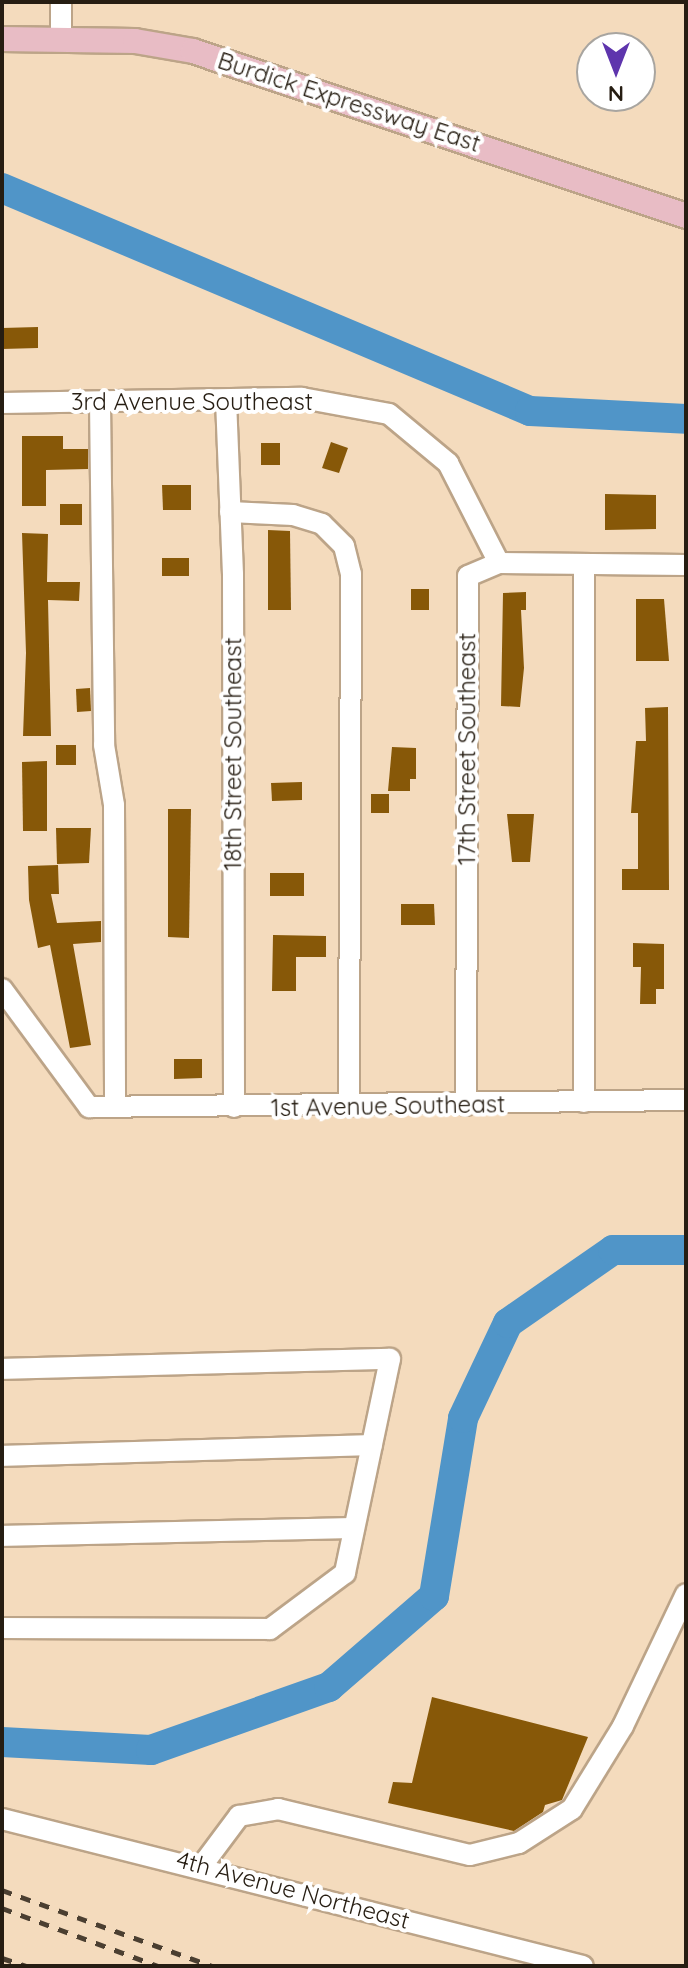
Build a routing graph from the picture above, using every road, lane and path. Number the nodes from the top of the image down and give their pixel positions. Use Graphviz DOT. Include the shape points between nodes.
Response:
graph roads {
  1 [pos="61,2"];
  2 [pos="61,38"];
  3 [pos="2,39"];
  4 [pos="686,216"];
  5 [pos="226,400"];
  6 [pos="100,402"];
  7 [pos="2,403"];
  8 [pos="230,512"];
  9 [pos="499,563"];
  10 [pos="584,565"];
  11 [pos="686,565"];
  12 [pos="2,989"];
  13 [pos="686,1100"];
  14 [pos="584,1102"];
  15 [pos="466,1105"];
  16 [pos="349,1106"];
  17 [pos="115,1107"];
  18 [pos="234,1107"];
  19 [pos="2,1369"];
  20 [pos="372,1445"];
  21 [pos="2,1456"];
  22 [pos="354,1528"];
  23 [pos="2,1536"];
  24 [pos="686,1594"];
  25 [pos="2,1628"];
  26 [pos="2,1819"];
  27 [pos="201,1867"];
  28 [pos="583,1966"];
  1 -- 2 [label="street"];
  2 -- 3 [label="main road, Burdick Expressway East"];
  2 -- 4 [label="main road, Burdick Expressway East" via="163,44 227,61"];
  5 -- 6 [label="street, 3rd Avenue Southeast"];
  5 -- 8 [label="street, 18th Street Southeast"];
  5 -- 9 [label="street, 3rd Avenue Southeast" via="302,398 389,414 448,463"];
  6 -- 7 [label="street, 3rd Avenue Southeast"];
  6 -- 17 [label="street" via="104,745 114,805"];
  8 -- 16 [label="street" via="293,515 322,524 344,546 351,574"];
  8 -- 18 [label="street, 18th Street Southeast"];
  9 -- 10 [label="street"];
  9 -- 15 [label="street, 17th Street Southeast" via="468,576"];
  10 -- 11 [label="street"];
  10 -- 14 [label="street"];
  12 -- 17 [label="street, 1st Avenue Southeast" via="89,1107"];
  13 -- 14 [label="street, 1st Avenue Southeast"];
  14 -- 15 [label="street, 1st Avenue Southeast"];
  15 -- 16 [label="street, 1st Avenue Southeast"];
  16 -- 18 [label="street, 1st Avenue Southeast"];
  17 -- 18 [label="street, 1st Avenue Southeast"];
  19 -- 20 [label="street" via="390,1359"];
  20 -- 21 [label="street"];
  20 -- 22 [label="street"];
  22 -- 23 [label="street"];
  22 -- 25 [label="street" via="345,1573 270,1629"];
  24 -- 27 [label="street" via="623,1726 572,1809 519,1843 470,1855 278,1809 239,1816"];
  26 -- 27 [label="street, 4th Avenue Northeast"];
  27 -- 28 [label="street, 4th Avenue Northeast"];
}
